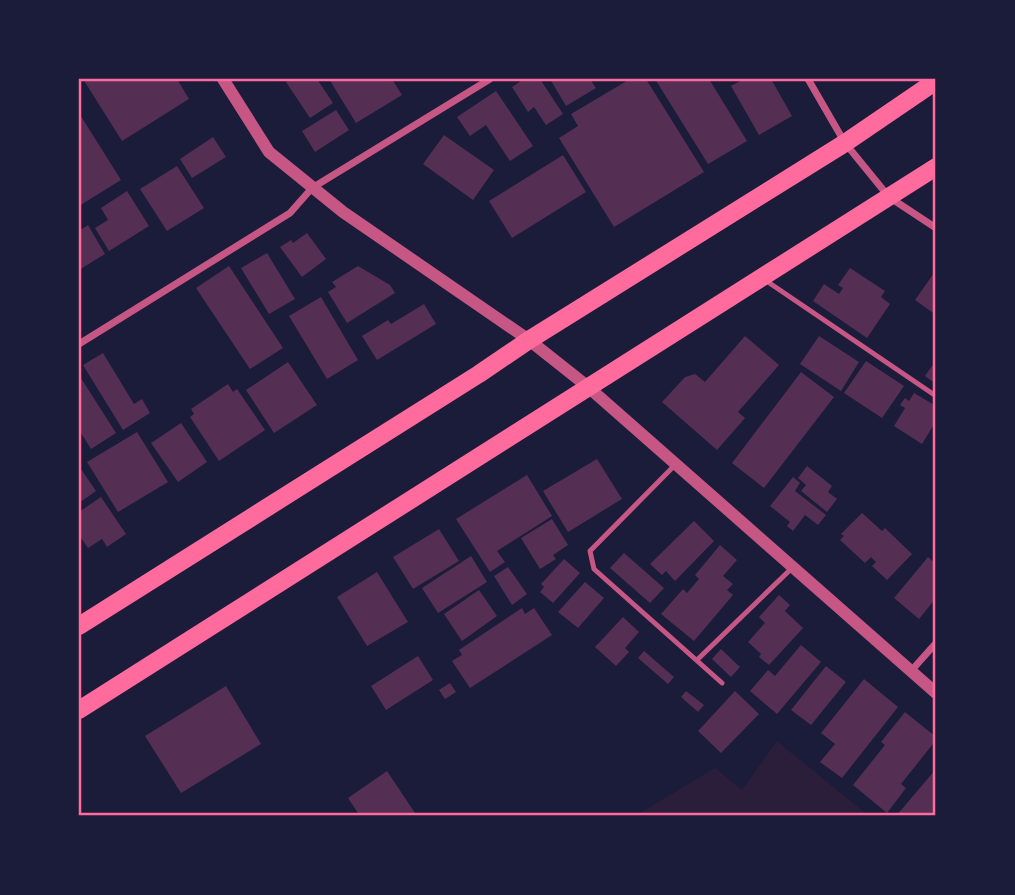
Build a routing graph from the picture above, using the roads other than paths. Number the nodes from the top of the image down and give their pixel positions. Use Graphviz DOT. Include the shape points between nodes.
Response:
graph roads {
  1 [pos="223,79"];
  2 [pos="490,79"];
  3 [pos="808,79"];
  4 [pos="936,81"];
  5 [pos="845,143"];
  6 [pos="936,167"];
  7 [pos="312,188"];
  8 [pos="889,197"];
  9 [pos="936,228"];
  10 [pos="761,277"];
  11 [pos="529,340"];
  12 [pos="79,344"];
  13 [pos="587,386"];
  14 [pos="936,396"];
  15 [pos="675,465"];
  16 [pos="792,568"];
  17 [pos="79,626"];
  18 [pos="936,643"];
  19 [pos="697,660"];
  20 [pos="911,671"];
  21 [pos="722,683"];
  22 [pos="936,693"];
  23 [pos="79,710"];
  1 -- 7 [label="street" via="269,152"];
  2 -- 7 [label="street"];
  3 -- 5 [label="street"];
  4 -- 5 [label="main road"];
  5 -- 8 [label="street"];
  5 -- 11 [label="main road"];
  6 -- 8 [label="main road"];
  7 -- 11 [label="street"];
  7 -- 12 [label="street" via="290,212"];
  8 -- 9 [label="street"];
  8 -- 10 [label="main road"];
  10 -- 13 [label="main road"];
  10 -- 14 [label="lane"];
  11 -- 13 [label="street"];
  11 -- 17 [label="main road"];
  13 -- 15 [label="street"];
  13 -- 23 [label="main road"];
  15 -- 16 [label="street"];
  15 -- 19 [label="lane" via="590,551 594,569"];
  16 -- 19 [label="lane"];
  16 -- 20 [label="street"];
  18 -- 20 [label="street"];
  19 -- 21 [label="lane"];
  20 -- 22 [label="street"];
}
